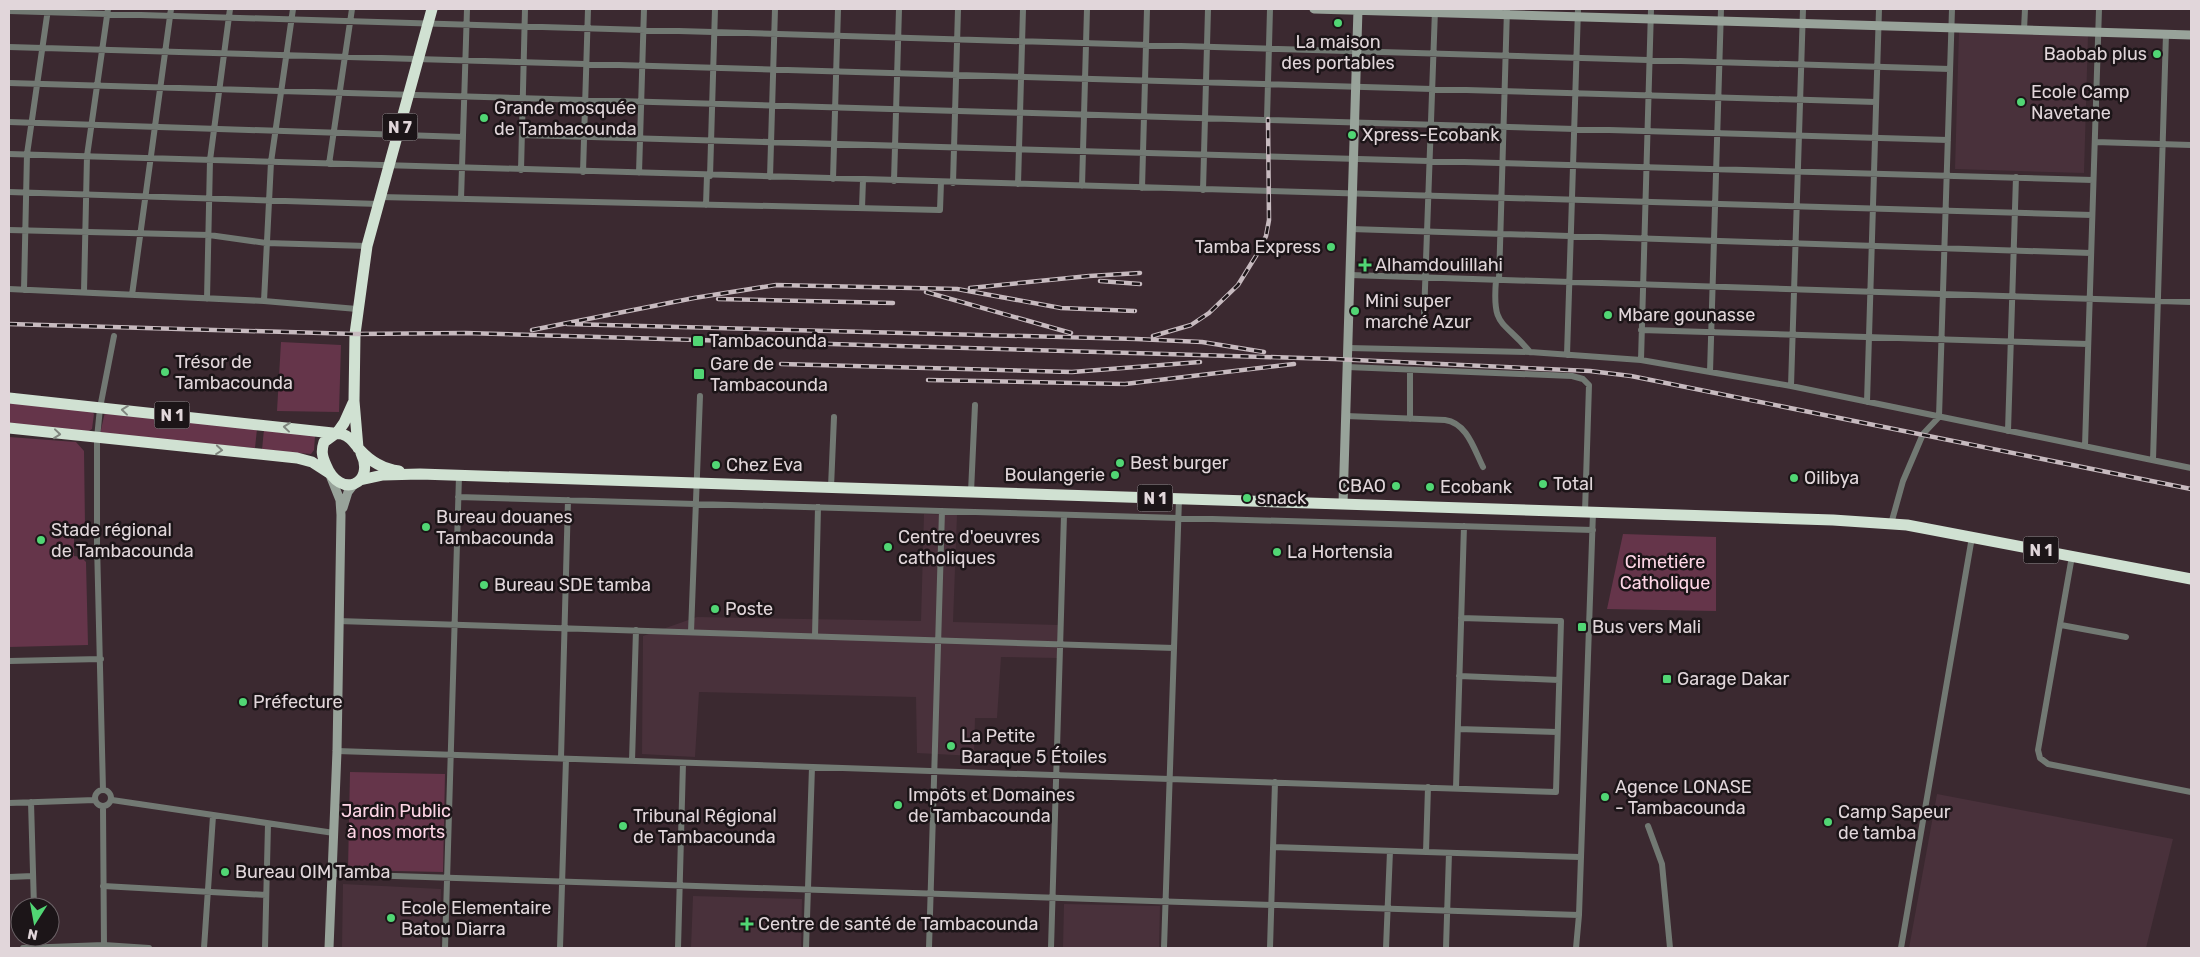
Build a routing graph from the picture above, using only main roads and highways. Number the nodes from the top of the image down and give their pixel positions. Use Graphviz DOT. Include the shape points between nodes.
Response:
graph roads {
  1 [pos="432,9"];
  2 [pos="9,398"];
  3 [pos="354,401"];
  4 [pos="9,428"];
  5 [pos="336,434"];
  6 [pos="359,448"];
  7 [pos="330,474"];
  8 [pos="420,474"];
  9 [pos="357,482"];
  10 [pos="2191,579"];
  1 -- 3 [label="highway, N 7" via="367,246 357,310"];
  5 -- 2 [label="highway, N 1, one-way"];
  3 -- 5 [label="highway, N 7"];
  3 -- 6 [label="highway, N 7"];
  4 -- 7 [label="highway, N 1, one-way" via="297,458 312,462"];
  5 -- 6 [label="highway" via="348,435"];
  5 -- 7 [label="highway" via="327,438 322,447"];
  6 -- 8 [label="highway, N 1" via="371,461 383,467"];
  6 -- 9 [label="highway" via="366,464"];
  7 -- 9 [label="highway" via="338,483 349,485"];
  8 -- 9 [label="highway, N 1" via="383,475"];
  8 -- 10 [label="highway, N 1" via="1833,520 1891,524 1972,537"];
}
